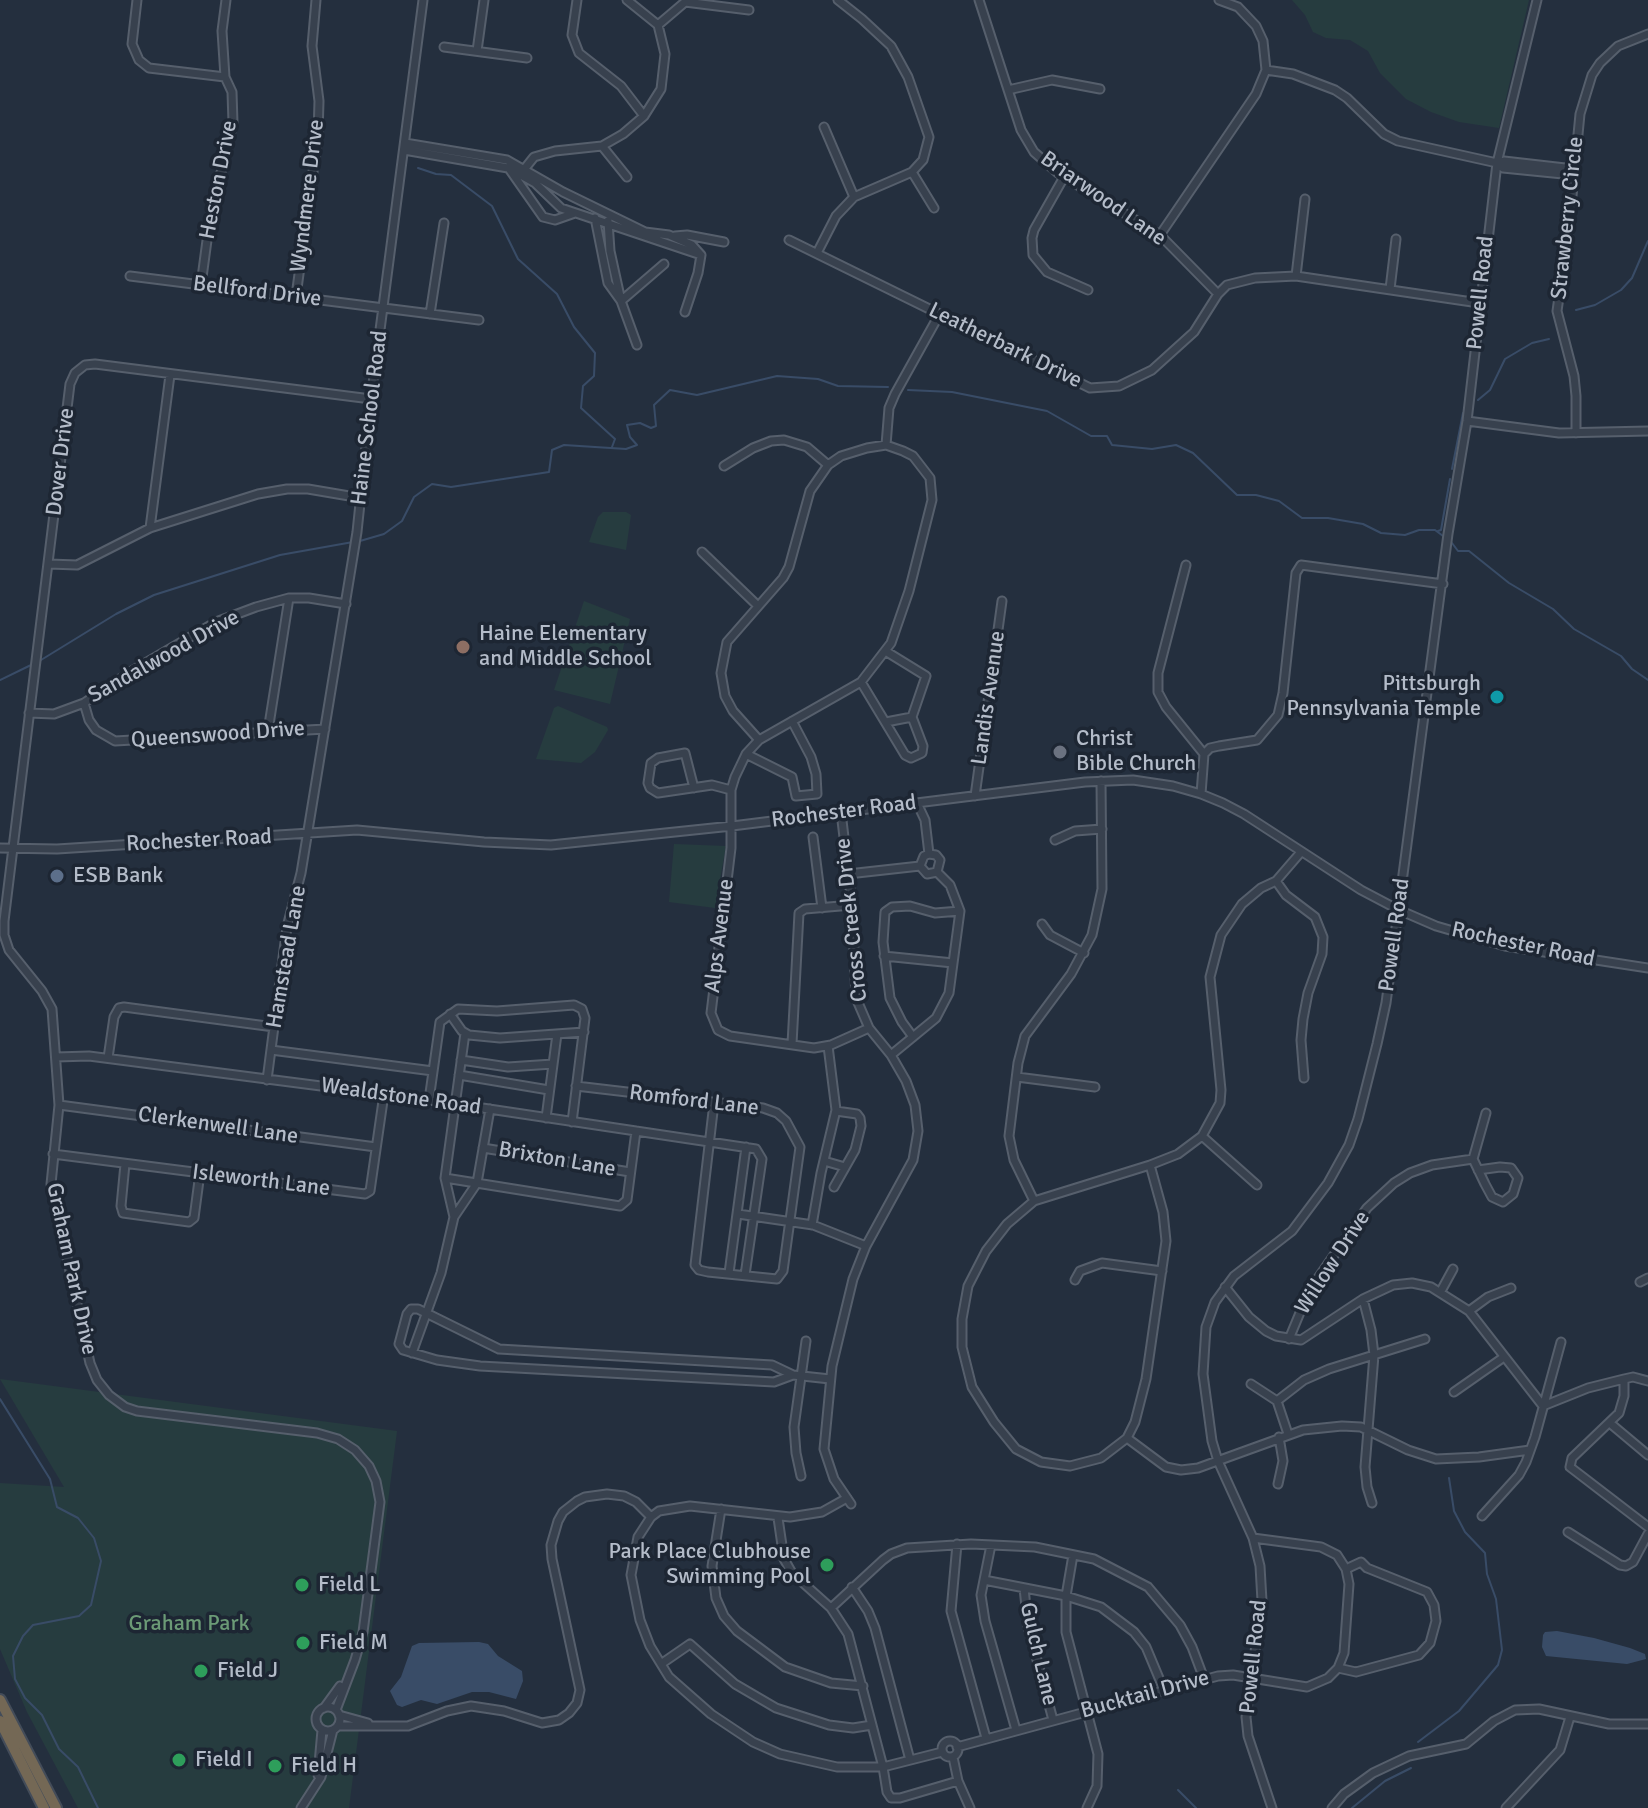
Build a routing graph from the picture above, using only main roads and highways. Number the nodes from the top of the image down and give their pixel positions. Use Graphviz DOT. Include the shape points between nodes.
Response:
graph roads {
  1 [pos="0,1700"];
  2 [pos="0,1721"];
  3 [pos="44,1808"];
  4 [pos="56,1808"];
  1 -- 4 [label="highway"];
  2 -- 3 [label="highway"];
}
